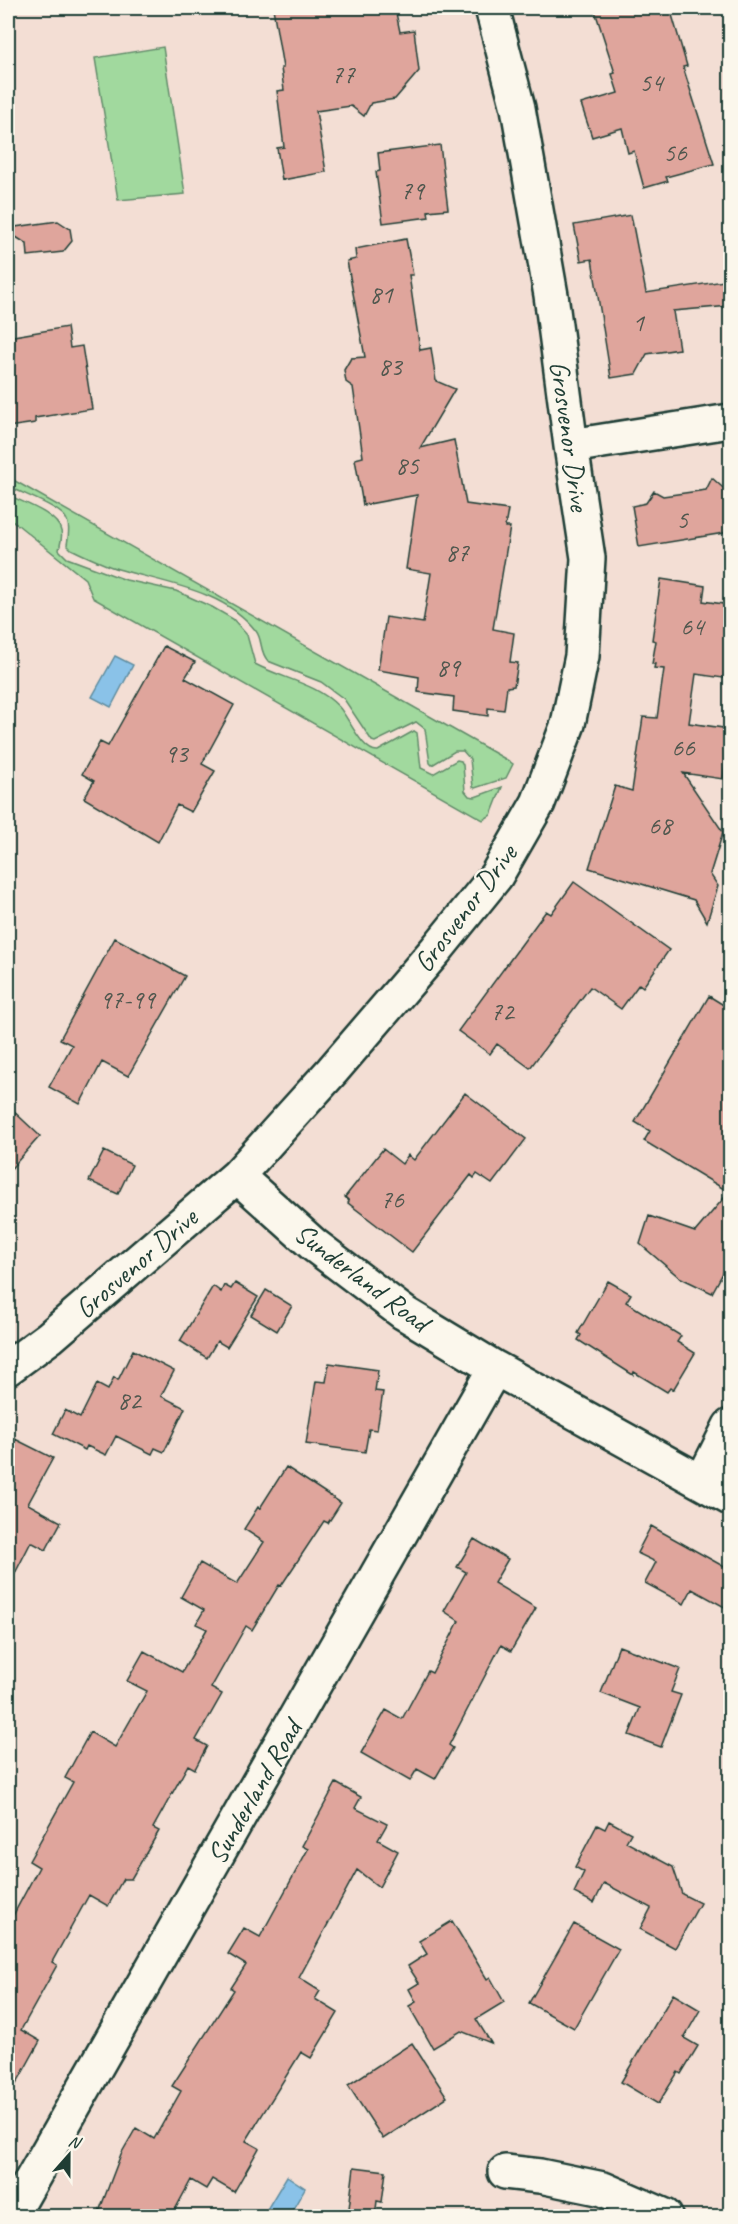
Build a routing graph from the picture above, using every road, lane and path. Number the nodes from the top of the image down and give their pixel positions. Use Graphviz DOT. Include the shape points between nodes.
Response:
graph roads {
  1 [pos="492,8"];
  2 [pos="730,421"];
  3 [pos="571,446"];
  4 [pos="237,1176"];
  5 [pos="8,1368"];
  6 [pos="495,1368"];
  7 [pos="730,1426"];
  8 [pos="702,1482"];
  9 [pos="730,1498"];
  10 [pos="505,2172"];
  11 [pos="11,2217"];
  12 [pos="665,2217"];
  1 -- 3 [label="street, Grosvenor Drive" via="518,108 551,296"];
  2 -- 3 [label="street"];
  3 -- 4 [label="street, Grosvenor Drive" via="588,558 582,656 568,724 538,803 496,876 332,1071"];
  4 -- 5 [label="street, Grosvenor Drive" via="50,1337"];
  4 -- 6 [label="street, Sunderland Road" via="314,1245 404,1313"];
  6 -- 8 [label="street, Sunderland Road"];
  6 -- 11 [label="street, Sunderland Road"];
  7 -- 8 [label="street"];
  8 -- 9 [label="street, Sunderland Road"];
  10 -- 12 [label="street" via="603,2189"];
}
